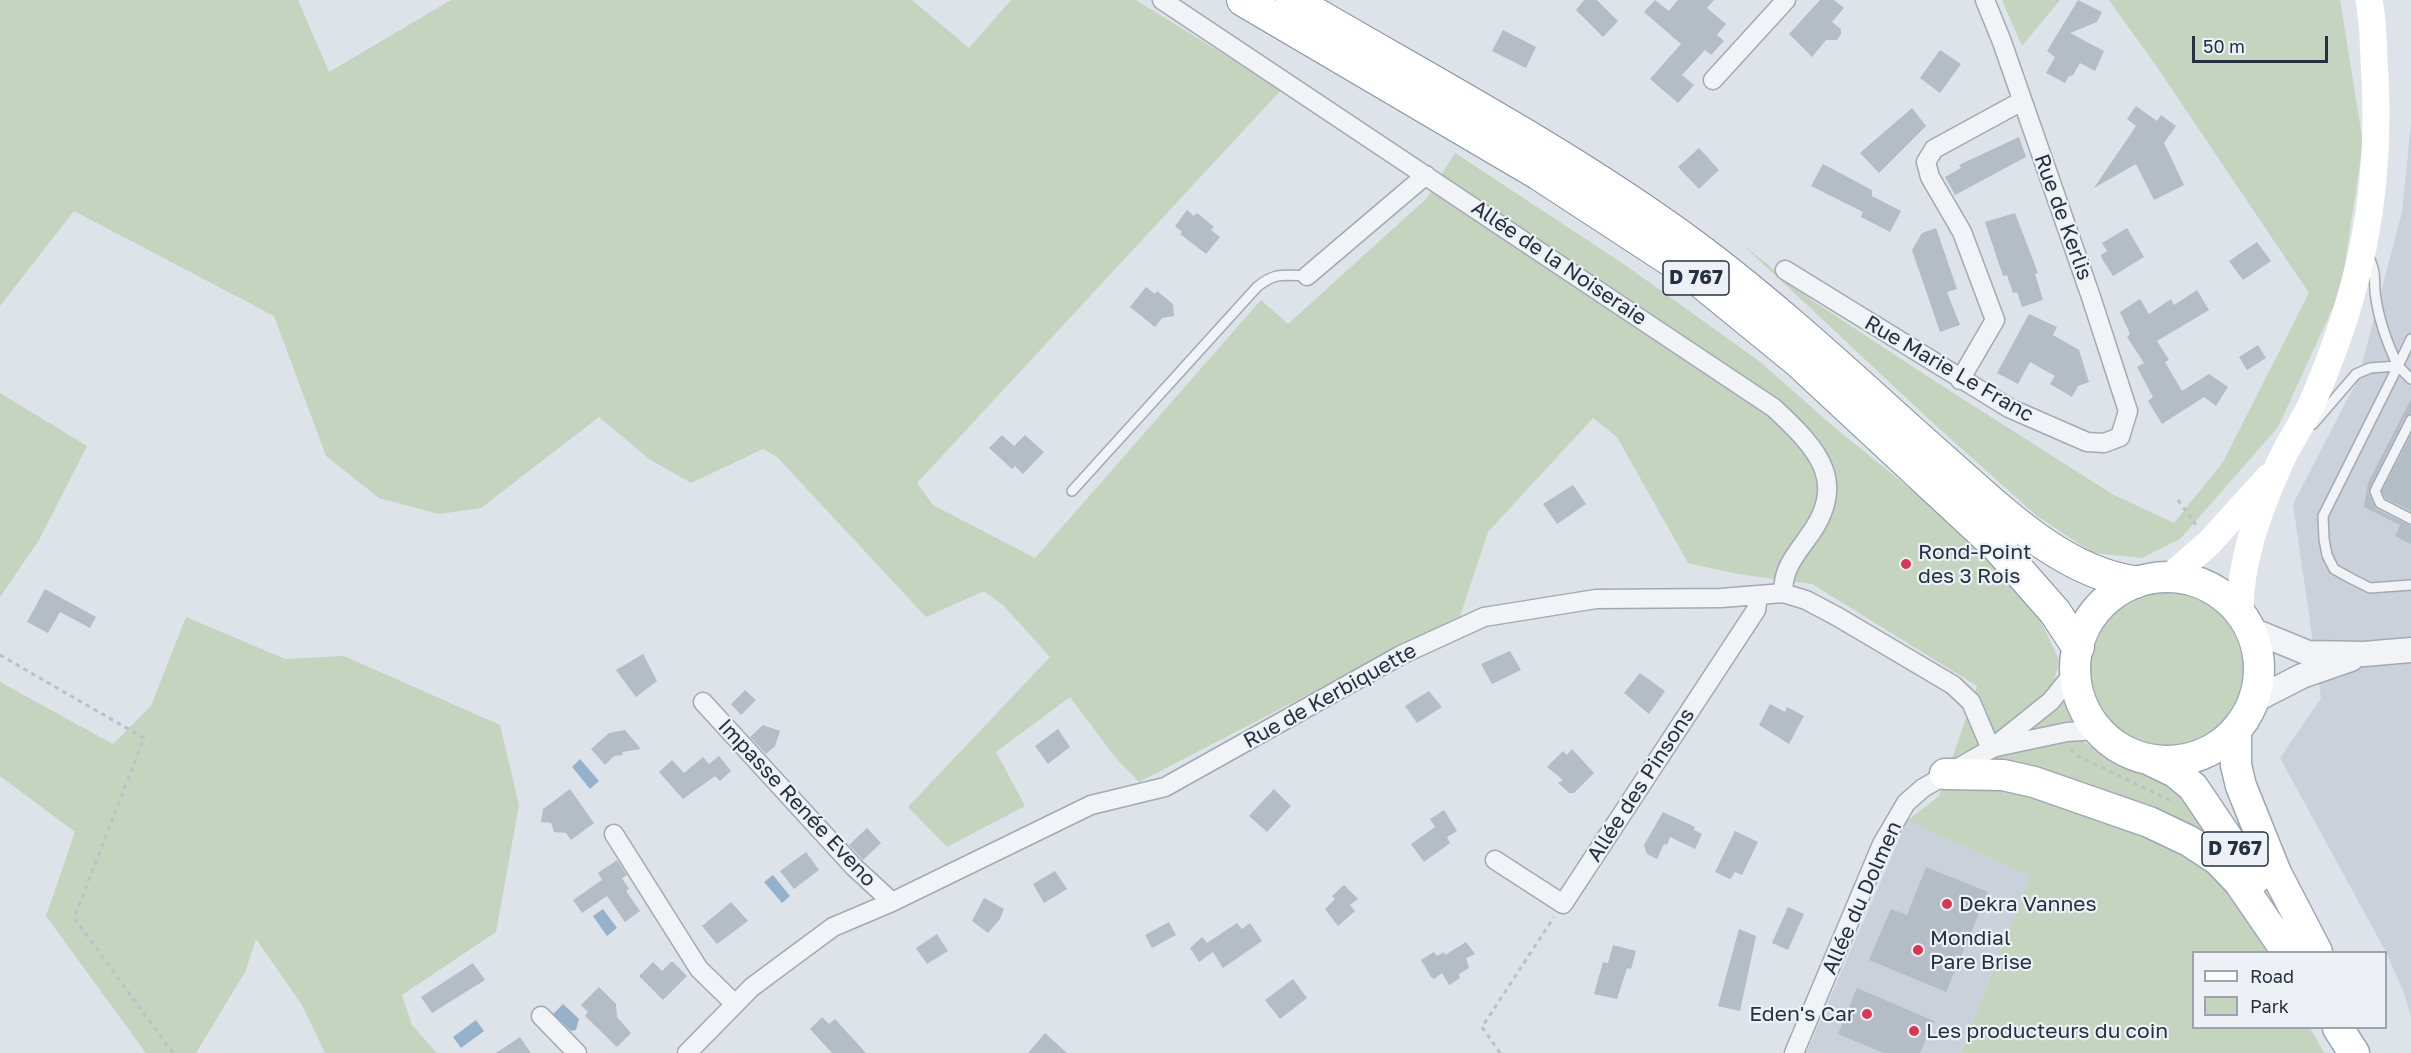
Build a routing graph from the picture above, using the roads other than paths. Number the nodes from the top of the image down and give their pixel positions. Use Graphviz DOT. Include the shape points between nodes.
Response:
graph roads {
  1 [pos="1162,0"];
  2 [pos="1243,0"];
  3 [pos="1292,0"];
  4 [pos="1786,0"];
  5 [pos="1985,0"];
  6 [pos="2369,0"];
  7 [pos="1713,80"];
  8 [pos="2022,101"];
  9 [pos="1426,175"];
  10 [pos="2365,248"];
  11 [pos="1785,270"];
  12 [pos="1307,276"];
  13 [pos="2411,339"];
  14 [pos="2398,366"];
  15 [pos="2411,379"];
  16 [pos="1960,380"];
  17 [pos="2411,420"];
  18 [pos="2120,437"];
  19 [pos="2283,458"];
  20 [pos="1072,490"];
  21 [pos="2411,519"];
  22 [pos="2171,576"];
  23 [pos="2135,582"];
  24 [pos="2411,585"];
  25 [pos="1783,593"];
  26 [pos="1758,596"];
  27 [pos="2246,620"];
  28 [pos="2411,650"];
  29 [pos="2364,654"];
  30 [pos="2076,659"];
  31 [pos="2254,700"];
  32 [pos="703,702"];
  33 [pos="2098,730"];
  34 [pos="2236,730"];
  35 [pos="1991,748"];
  36 [pos="2150,760"];
  37 [pos="1945,774"];
  38 [pos="614,834"];
  39 [pos="1495,860"];
  40 [pos="892,902"];
  41 [pos="2286,951"];
  42 [pos="2305,951"];
  43 [pos="2316,951"];
  44 [pos="735,1004"];
  45 [pos="541,1016"];
  46 [pos="2339,1029"];
  47 [pos="2357,1029"];
  48 [pos="577,1053"];
  49 [pos="687,1053"];
  50 [pos="1794,1053"];
  51 [pos="2354,1053"];
  52 [pos="2369,1053"];
  1 -- 9 [label="street, Allée de la Noiseraie"];
  2 -- 30 [label="highway, D 767" via="1539,174 1689,272 1798,361 1997,546 2055,612"];
  3 -- 23 [label="highway, D 767" via="1574,166 1643,211 1748,287 1970,483 2051,548 2088,571"];
  4 -- 7 [label="street"];
  5 -- 8 [label="street, Rue de Kerlis"];
  6 -- 10 [label="main road" via="2377,131 2375,180"];
  8 -- 16 [label="street" via="1935,149 1926,162 1930,177 1962,231 1995,320"];
  8 -- 18 [label="street, Rue de Kerlis" via="2127,411"];
  9 -- 12 [label="street"];
  9 -- 25 [label="street, Allée de la Noiseraie" via="1758,397 1797,429 1821,462 1830,493 1819,523 1787,565"];
  10 -- 14 [label="lane" via="2376,273 2375,292 2384,332"];
  10 -- 19 [label="main road" via="2341,334 2311,406"];
  11 -- 16 [label="street, Rue Marie Le Franc"];
  12 -- 20 [label="lane" via="1278,275 1257,287"];
  13 -- 14 [label="lane"];
  14 -- 15 [label="lane"];
  14 -- 19 [label="lane" via="2370,368 2356,374"];
  14 -- 24 [label="lane" via="2323,516 2324,538 2334,569 2343,574 2370,588"];
  16 -- 18 [label="street, Rue Marie Le Franc" via="2009,408 2087,442 2104,443"];
  17 -- 21 [label="lane" via="2375,491 2380,503"];
  19 -- 22 [label="main road" via="2209,543"];
  19 -- 27 [label="main road" via="2244,562"];
  22 -- 23 [label="main road"];
  22 -- 27 [label="main road" via="2197,581 2221,593"];
  23 -- 30 [label="main road" via="2119,590 2093,613"];
  25 -- 26 [label="street, Rue de Kerbiquette"];
  25 -- 35 [label="street, Rue de Kerbiquette" via="1838,617 1953,685 1971,702"];
  26 -- 39 [label="street, Allée des Pinsons" via="1756,610 1563,904"];
  26 -- 40 [label="street, Rue de Kerbiquette" via="1596,599 1484,617 1401,655 1165,787 1091,805"];
  27 -- 29 [label="street" via="2308,653"];
  27 -- 31 [label="main road" via="2259,653 2260,676"];
  28 -- 29 [label="street"];
  29 -- 31 [label="street" via="2302,676"];
  30 -- 33 [label="main road" via="2081,703"];
  30 -- 35 [label="street, Allée du Dolmen" via="2050,701"];
  31 -- 34 [label="main road"];
  32 -- 40 [label="street, Impasse Renée Eveno" via="854,867"];
  33 -- 35 [label="street, Allée du Dolmen" via="2067,732"];
  33 -- 36 [label="main road" via="2122,749"];
  34 -- 36 [label="main road" via="2218,746 2197,756 2174,761"];
  34 -- 43 [label="main road, D 767" via="2236,765 2241,786 2276,873"];
  35 -- 37 [label="street, Allée du Dolmen"];
  36 -- 42 [label="main road, D 767" via="2175,772 2193,787"];
  37 -- 41 [label="main road" via="2003,775 2034,783 2149,822 2189,841 2217,860 2239,882"];
  37 -- 50 [label="street, Allée du Dolmen" via="1906,803 1892,826"];
  38 -- 44 [label="street" via="699,969"];
  40 -- 44 [label="street, Rue de Kerbiquette" via="832,927"];
  44 -- 49 [label="street, Rue de Kerbiquette"];
  45 -- 48 [label="street"];
  46 -- 51 [label="main road"];
  47 -- 52 [label="main road"];
}
